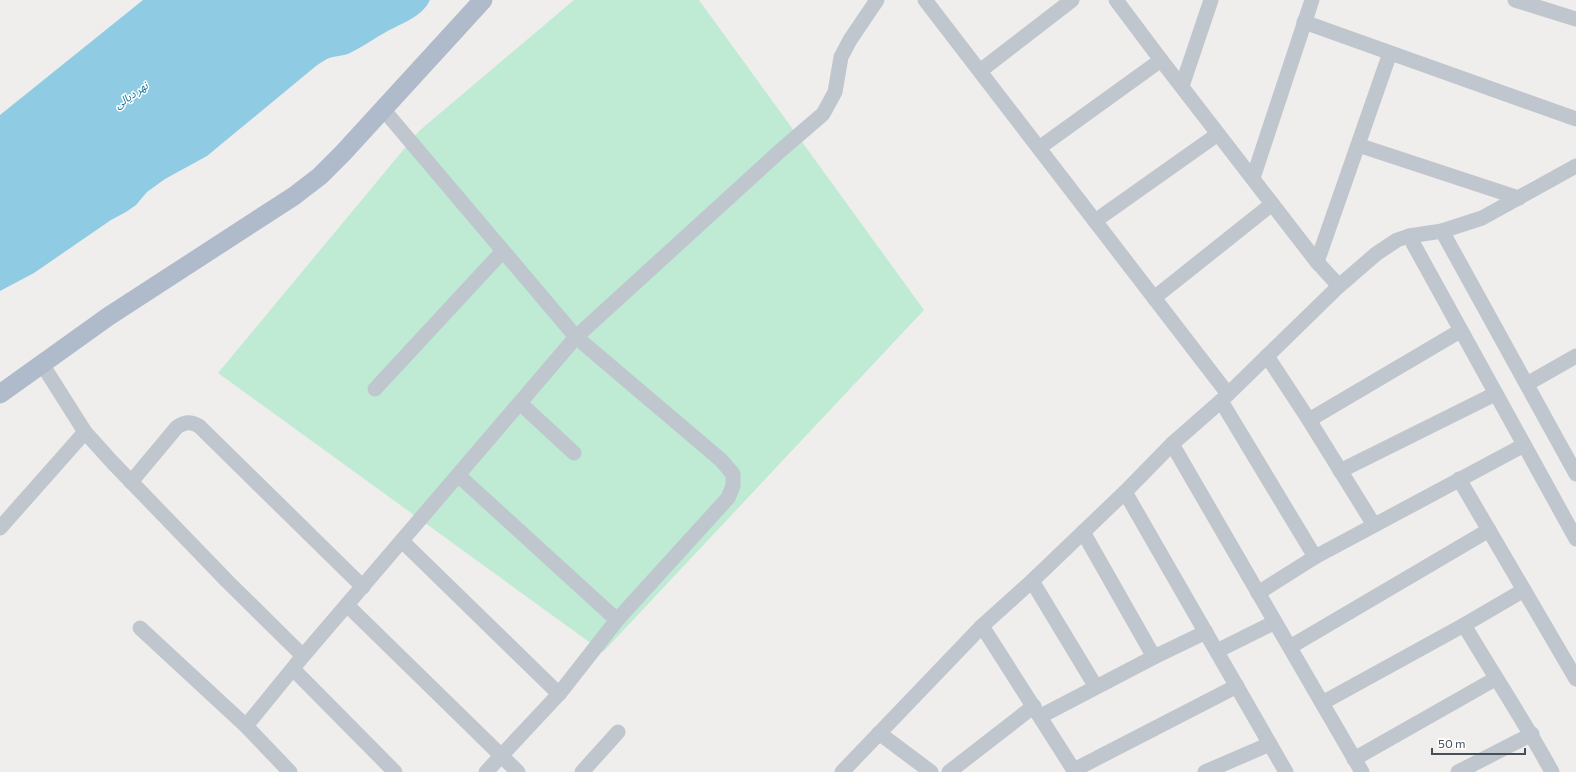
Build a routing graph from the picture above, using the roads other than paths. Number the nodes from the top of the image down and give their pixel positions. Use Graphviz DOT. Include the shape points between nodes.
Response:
graph roads {
  1 [pos="484,0"];
  2 [pos="877,0"];
  3 [pos="925,0"];
  4 [pos="1072,0"];
  5 [pos="1116,0"];
  6 [pos="1211,0"];
  7 [pos="1312,0"];
  8 [pos="1515,0"];
  9 [pos="1576,19"];
  10 [pos="1304,22"];
  11 [pos="1390,53"];
  12 [pos="1161,60"];
  13 [pos="980,71"];
  14 [pos="1182,86"];
  15 [pos="383,109"];
  16 [pos="1576,119"];
  17 [pos="1218,134"];
  18 [pos="1358,145"];
  19 [pos="1039,148"];
  20 [pos="1576,166"];
  21 [pos="1252,178"];
  22 [pos="1519,198"];
  23 [pos="1272,204"];
  24 [pos="1095,221"];
  25 [pos="1442,231"];
  26 [pos="1408,236"];
  27 [pos="503,251"];
  28 [pos="1318,262"];
  29 [pos="1339,286"];
  30 [pos="1154,298"];
  31 [pos="1460,331"];
  32 [pos="576,337"];
  33 [pos="1267,356"];
  34 [pos="1576,356"];
  35 [pos="42,364"];
  36 [pos="1527,384"];
  37 [pos="375,389"];
  38 [pos="0,394"];
  39 [pos="1495,394"];
  40 [pos="1224,398"];
  41 [pos="520,403"];
  42 [pos="1309,420"];
  43 [pos="85,432"];
  44 [pos="1172,444"];
  45 [pos="1524,445"];
  46 [pos="1570,450"];
  47 [pos="574,453"];
  48 [pos="1340,471"];
  49 [pos="1576,474"];
  50 [pos="458,476"];
  51 [pos="1459,479"];
  52 [pos="131,482"];
  53 [pos="1125,492"];
  54 [pos="1374,525"];
  55 [pos="0,528"];
  56 [pos="1489,530"];
  57 [pos="1083,532"];
  58 [pos="1576,539"];
  59 [pos="402,541"];
  60 [pos="1315,557"];
  61 [pos="1032,580"];
  62 [pos="363,587"];
  63 [pos="1524,590"];
  64 [pos="1258,593"];
  65 [pos="347,605"];
  66 [pos="617,620"];
  67 [pos="1275,622"];
  68 [pos="1464,625"];
  69 [pos="982,626"];
  70 [pos="140,628"];
  71 [pos="1206,632"];
  72 [pos="1290,647"];
  73 [pos="1217,651"];
  74 [pos="303,656"];
  75 [pos="1154,656"];
  76 [pos="293,669"];
  77 [pos="1495,679"];
  78 [pos="1576,679"];
  79 [pos="1237,686"];
  80 [pos="1096,687"];
  81 [pos="559,694"];
  82 [pos="1322,703"];
  83 [pos="1037,711"];
  84 [pos="246,726"];
  85 [pos="618,732"];
  86 [pos="879,733"];
  87 [pos="1532,734"];
  88 [pos="1270,744"];
  89 [pos="501,755"];
  90 [pos="1354,759"];
  91 [pos="1075,771"];
  92 [pos="290,772"];
  93 [pos="395,772"];
  94 [pos="486,772"];
  95 [pos="518,772"];
  96 [pos="582,772"];
  97 [pos="842,772"];
  98 [pos="931,772"];
  99 [pos="950,772"];
  100 [pos="1205,772"];
  101 [pos="1286,772"];
  102 [pos="1362,772"];
  103 [pos="1458,772"];
  104 [pos="1552,772"];
  1 -- 15 [label="main road"];
  2 -- 32 [label="street" via="841,57 834,92 823,114"];
  3 -- 13 [label="street"];
  4 -- 13 [label="street"];
  5 -- 12 [label="street"];
  6 -- 14 [label="street"];
  7 -- 10 [label="street"];
  8 -- 9 [label="street"];
  10 -- 11 [label="street"];
  10 -- 21 [label="street"];
  11 -- 16 [label="street"];
  11 -- 18 [label="street"];
  12 -- 14 [label="street"];
  12 -- 19 [label="street"];
  13 -- 19 [label="street"];
  14 -- 17 [label="street"];
  15 -- 27 [label="street"];
  15 -- 35 [label="main road" via="332,165 308,186 109,316"];
  17 -- 21 [label="street"];
  17 -- 24 [label="street"];
  18 -- 22 [label="street"];
  18 -- 28 [label="street"];
  19 -- 24 [label="street"];
  20 -- 22 [label="street"];
  21 -- 23 [label="street"];
  22 -- 25 [label="street" via="1482,218"];
  23 -- 28 [label="street"];
  23 -- 30 [label="street"];
  24 -- 30 [label="street"];
  25 -- 26 [label="street"];
  25 -- 36 [label="street"];
  26 -- 29 [label="street" via="1386,246"];
  26 -- 31 [label="street"];
  27 -- 32 [label="street"];
  27 -- 37 [label="street"];
  28 -- 29 [label="street"];
  29 -- 33 [label="street"];
  30 -- 40 [label="street"];
  31 -- 39 [label="street"];
  31 -- 42 [label="street"];
  32 -- 41 [label="street"];
  32 -- 66 [label="street" via="720,460 733,474 733,486 728,498"];
  33 -- 40 [label="street"];
  33 -- 42 [label="street"];
  34 -- 36 [label="street"];
  35 -- 38 [label="main road"];
  35 -- 43 [label="street"];
  36 -- 46 [label="street"];
  39 -- 45 [label="street"];
  39 -- 48 [label="street"];
  40 -- 44 [label="street"];
  40 -- 60 [label="street"];
  41 -- 47 [label="street"];
  41 -- 50 [label="street"];
  42 -- 48 [label="street"];
  43 -- 52 [label="street"];
  43 -- 55 [label="street"];
  44 -- 53 [label="street"];
  44 -- 64 [label="street"];
  45 -- 51 [label="street"];
  45 -- 58 [label="street"];
  46 -- 49 [label="street"];
  48 -- 54 [label="street"];
  50 -- 59 [label="street"];
  50 -- 66 [label="street"];
  51 -- 54 [label="street"];
  51 -- 56 [label="street"];
  52 -- 62 [label="street" via="177,427 185,422 192,422"];
  52 -- 74 [label="street"];
  53 -- 57 [label="street"];
  53 -- 71 [label="street"];
  54 -- 60 [label="street"];
  56 -- 63 [label="street"];
  56 -- 72 [label="street"];
  57 -- 61 [label="street"];
  57 -- 75 [label="street"];
  59 -- 62 [label="street"];
  59 -- 81 [label="street"];
  60 -- 64 [label="street"];
  61 -- 69 [label="street"];
  61 -- 80 [label="street"];
  62 -- 65 [label="street"];
  63 -- 68 [label="street"];
  63 -- 78 [label="street"];
  64 -- 67 [label="street"];
  65 -- 74 [label="street"];
  65 -- 89 [label="street"];
  66 -- 81 [label="street"];
  67 -- 72 [label="street"];
  67 -- 73 [label="street"];
  68 -- 77 [label="street"];
  68 -- 82 [label="street"];
  69 -- 83 [label="street"];
  69 -- 86 [label="street"];
  70 -- 84 [label="street"];
  71 -- 73 [label="street"];
  71 -- 75 [label="street"];
  72 -- 82 [label="street"];
  73 -- 79 [label="street"];
  74 -- 76 [label="street"];
  75 -- 80 [label="street"];
  76 -- 84 [label="street"];
  76 -- 93 [label="street"];
  77 -- 87 [label="street"];
  77 -- 90 [label="street"];
  79 -- 88 [label="street"];
  79 -- 91 [label="street"];
  80 -- 83 [label="street"];
  81 -- 89 [label="street"];
  82 -- 90 [label="street"];
  83 -- 91 [label="street"];
  83 -- 99 [label="street"];
  84 -- 92 [label="street"];
  85 -- 96 [label="street"];
  86 -- 97 [label="street"];
  86 -- 98 [label="street"];
  87 -- 103 [label="street"];
  87 -- 104 [label="street"];
  88 -- 100 [label="street"];
  88 -- 101 [label="street"];
  89 -- 94 [label="street"];
  89 -- 95 [label="street"];
  90 -- 102 [label="street"];
}
